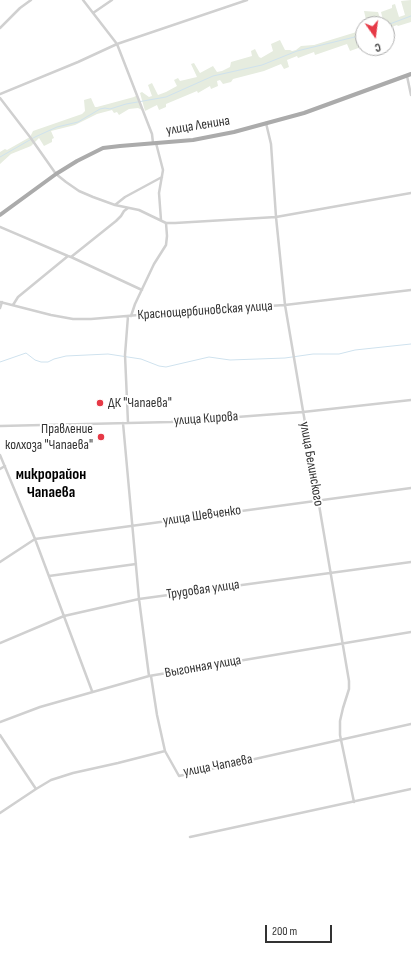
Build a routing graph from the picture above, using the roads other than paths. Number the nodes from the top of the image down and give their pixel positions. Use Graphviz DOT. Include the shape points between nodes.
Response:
graph roads {
  1 [pos="31,0"];
  2 [pos="83,0"];
  3 [pos="112,0"];
  4 [pos="247,0"];
  5 [pos="93,13"];
  6 [pos="0,28"];
  7 [pos="116,44"];
  8 [pos="409,75"];
  9 [pos="0,94"];
  10 [pos="411,95"];
  11 [pos="0,98"];
  12 [pos="266,124"];
  13 [pos="155,143"];
  14 [pos="56,174"];
  15 [pos="163,177"];
  16 [pos="411,193"];
  17 [pos="115,205"];
  18 [pos="129,208"];
  19 [pos="0,215"];
  20 [pos="276,217"];
  21 [pos="161,220"];
  22 [pos="166,223"];
  23 [pos="0,227"];
  24 [pos="62,254"];
  25 [pos="70,256"];
  26 [pos="63,260"];
  27 [pos="142,290"];
  28 [pos="411,290"];
  29 [pos="1,302"];
  30 [pos="13,305"];
  31 [pos="285,305"];
  32 [pos="0,308"];
  33 [pos="129,316"];
  34 [pos="411,400"];
  35 [pos="303,412"];
  36 [pos="123,423"];
  37 [pos="128,423"];
  38 [pos="0,426"];
  39 [pos="0,455"];
  40 [pos="5,466"];
  41 [pos="0,470"];
  42 [pos="411,488"];
  43 [pos="318,500"];
  44 [pos="132,526"];
  45 [pos="35,539"];
  46 [pos="0,562"];
  47 [pos="411,562"];
  48 [pos="136,564"];
  49 [pos="330,573"];
  50 [pos="49,576"];
  51 [pos="139,599"];
  52 [pos="64,616"];
  53 [pos="411,632"];
  54 [pos="0,643"];
  55 [pos="342,644"];
  56 [pos="150,676"];
  57 [pos="92,691"];
  58 [pos="0,722"];
  59 [pos="411,724"];
  60 [pos="0,735"];
  61 [pos="341,741"];
  62 [pos="165,751"];
  63 [pos="36,788"];
  64 [pos="411,789"];
  65 [pos="354,802"];
  66 [pos="0,813"];
  67 [pos="190,837"];
  1 -- 6 [label="street"];
  2 -- 5 [label="street"];
  3 -- 5 [label="street"];
  4 -- 7 [label="street"];
  5 -- 7 [label="street"];
  7 -- 9 [label="street"];
  7 -- 13 [label="street"];
  8 -- 10 [label="street"];
  8 -- 12 [label="main road, улица Ленина"];
  11 -- 14 [label="street"];
  12 -- 13 [label="main road, улица Ленина" via="214,136"];
  12 -- 20 [label="street, улица Белинского" via="271,144"];
  13 -- 14 [label="main road, улица Ленина" via="103,148 77,160"];
  13 -- 15 [label="street"];
  14 -- 17 [label="street" via="79,191"];
  14 -- 19 [label="main road, улица Ленина"];
  15 -- 17 [label="street"];
  15 -- 21 [label="street" via="159,193"];
  16 -- 20 [label="street"];
  17 -- 18 [label="street"];
  18 -- 21 [label="street"];
  18 -- 25 [label="street" via="116,222"];
  20 -- 22 [label="street"];
  20 -- 31 [label="street, улица Белинского"];
  21 -- 22 [label="street"];
  22 -- 27 [label="street" via="166,243"];
  23 -- 24 [label="street"];
  24 -- 25 [label="street"];
  24 -- 26 [label="street"];
  25 -- 26 [label="street"];
  25 -- 27 [label="street"];
  26 -- 30 [label="street" via="18,296"];
  27 -- 33 [label="street"];
  28 -- 31 [label="street, Краснощербиновская улица"];
  29 -- 30 [label="street, Краснощербиновская улица"];
  29 -- 32 [label="street"];
  30 -- 33 [label="street, Краснощербиновская улица" via="73,319"];
  31 -- 33 [label="street, Краснощербиновская улица"];
  31 -- 35 [label="street, улица Белинского"];
  33 -- 37 [label="street" via="125,357"];
  34 -- 35 [label="street, улица Кирова"];
  35 -- 37 [label="street, улица Кирова"];
  35 -- 43 [label="street, улица Белинского"];
  36 -- 37 [label="street, улица Кирова"];
  36 -- 38 [label="street, улица Кирова"];
  36 -- 44 [label="street"];
  39 -- 40 [label="street"];
  40 -- 41 [label="street"];
  40 -- 45 [label="street"];
  42 -- 43 [label="street, улица Шевченко"];
  43 -- 44 [label="street, улица Шевченко"];
  43 -- 49 [label="street, улица Белинского"];
  44 -- 45 [label="street, улица Шевченко"];
  44 -- 48 [label="street"];
  45 -- 46 [label="street, улица Шевченко"];
  45 -- 50 [label="street"];
  47 -- 49 [label="street, Трудовая улица"];
  48 -- 50 [label="street"];
  48 -- 51 [label="street"];
  49 -- 51 [label="street, Трудовая улица"];
  49 -- 55 [label="street, улица Белинского"];
  50 -- 52 [label="street"];
  51 -- 52 [label="street, Трудовая улица"];
  51 -- 56 [label="street"];
  52 -- 54 [label="street, Трудовая улица"];
  52 -- 57 [label="street"];
  53 -- 55 [label="street, Выгонная улица"];
  55 -- 56 [label="street, Выгонная улица"];
  55 -- 61 [label="street, улица Белинского" via="349,689 340,721"];
  56 -- 57 [label="street, Выгонная улица"];
  56 -- 62 [label="street"];
  57 -- 58 [label="street, Выгонная улица"];
  59 -- 61 [label="street, улица Чапаева"];
  60 -- 63 [label="street"];
  61 -- 62 [label="street, улица Чапаева" via="178,776"];
  61 -- 65 [label="street, улица Белинского"];
  62 -- 63 [label="street" via="73,773"];
  63 -- 66 [label="street"];
  64 -- 65 [label="street"];
  65 -- 67 [label="street"];
}
